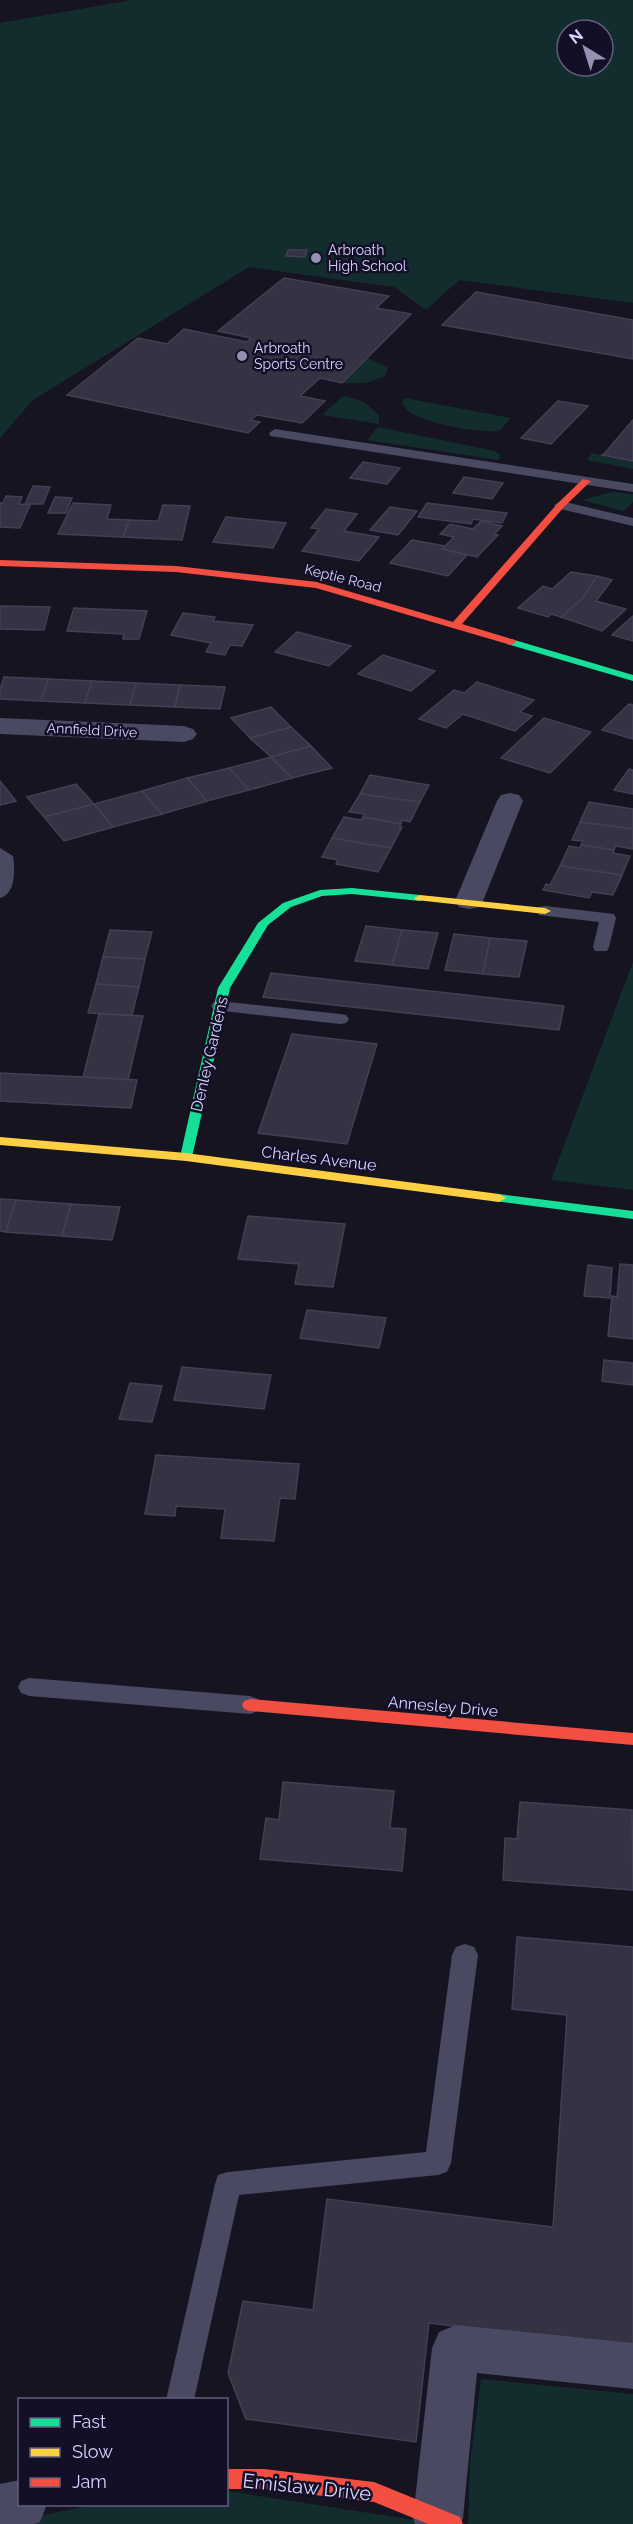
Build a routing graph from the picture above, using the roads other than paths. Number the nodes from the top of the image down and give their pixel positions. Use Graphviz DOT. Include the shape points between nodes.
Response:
graph roads {
  1 [pos="275,433"];
  2 [pos="586,481"];
  3 [pos="633,488"];
  4 [pos="561,505"];
  5 [pos="633,522"];
  6 [pos="0,563"];
  7 [pos="456,625"];
  8 [pos="633,678"];
  9 [pos="0,726"];
  10 [pos="184,734"];
  11 [pos="510,801"];
  12 [pos="0,853"];
  13 [pos="0,893"];
  14 [pos="469,901"];
  15 [pos="545,911"];
  16 [pos="601,947"];
  17 [pos="220,1006"];
  18 [pos="340,1019"];
  19 [pos="0,1141"];
  20 [pos="186,1157"];
  21 [pos="633,1215"];
  22 [pos="29,1687"];
  23 [pos="250,1705"];
  24 [pos="633,1739"];
  25 [pos="465,1955"];
  26 [pos="633,2366"];
  27 [pos="180,2398"];
  28 [pos="228,2479"];
  29 [pos="18,2506"];
  30 [pos="0,2509"];
  31 [pos="446,2521"];
  1 -- 2 [label="lane"];
  2 -- 3 [label="lane"];
  2 -- 4 [label="street"];
  4 -- 5 [label="lane"];
  4 -- 7 [label="street"];
  6 -- 7 [label="street, Keptie Road" via="176,569 317,585"];
  7 -- 8 [label="street, Keptie Road"];
  9 -- 10 [label="street, Annfield Drive"];
  11 -- 14 [label="street"];
  12 -- 13 [label="lane" via="7,873"];
  14 -- 15 [label="street, Denley Gardens"];
  14 -- 17 [label="street, Denley Gardens" via="352,891 320,893 286,905 264,923 224,988"];
  15 -- 16 [label="lane" via="608,918"];
  17 -- 18 [label="lane"];
  17 -- 20 [label="street, Denley Gardens"];
  19 -- 20 [label="street, Charles Avenue"];
  20 -- 21 [label="street, Charles Avenue"];
  22 -- 23 [label="lane"];
  23 -- 24 [label="street, Annesley Drive"];
  25 -- 27 [label="lane" via="438,2163 228,2184"];
  26 -- 31 [label="street" via="456,2348"];
  28 -- 31 [label="street, Emislaw Drive" via="264,2479 374,2492"];
  29 -- 30 [label="street"];
}
